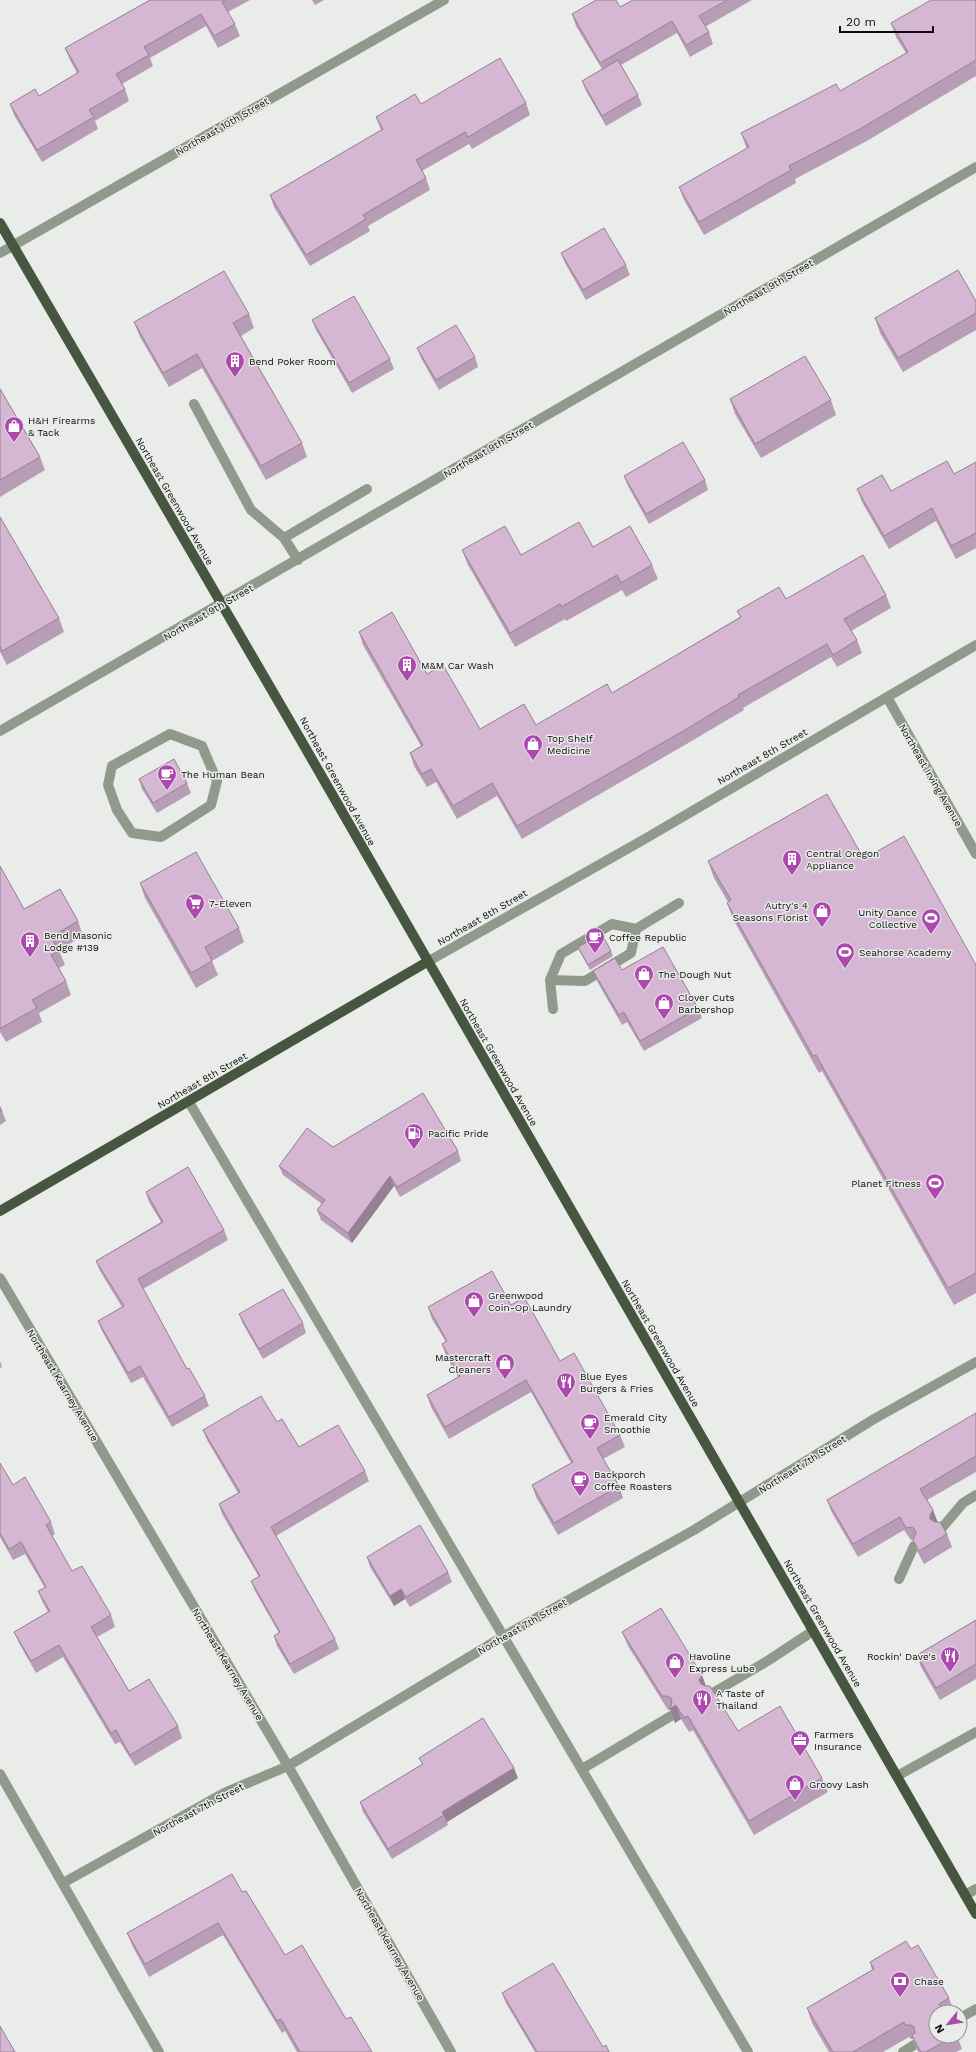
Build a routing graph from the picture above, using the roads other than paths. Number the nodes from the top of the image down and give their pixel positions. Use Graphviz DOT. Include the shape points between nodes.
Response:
graph roads {
  1 [pos="444,0"];
  2 [pos="976,167"];
  3 [pos="0,222"];
  4 [pos="13,245"];
  5 [pos="0,253"];
  6 [pos="194,404"];
  7 [pos="367,490"];
  8 [pos="284,538"];
  9 [pos="298,560"];
  10 [pos="222,604"];
  11 [pos="976,645"];
  12 [pos="887,697"];
  13 [pos="0,731"];
  14 [pos="112,766"];
  15 [pos="976,854"];
  16 [pos="678,903"];
  17 [pos="636,929"];
  18 [pos="427,962"];
  19 [pos="550,980"];
  20 [pos="552,1009"];
  21 [pos="189,1102"];
  22 [pos="0,1211"];
  23 [pos="0,1278"];
  24 [pos="976,1362"];
  25 [pos="976,1495"];
  26 [pos="739,1503"];
  27 [pos="941,1529"];
  28 [pos="914,1546"];
  29 [pos="899,1579"];
  30 [pos="813,1631"];
  31 [pos="504,1636"];
  32 [pos="710,1694"];
  33 [pos="671,1716"];
  34 [pos="976,1732"];
  35 [pos="288,1766"];
  36 [pos="582,1769"];
  37 [pos="0,1774"];
  38 [pos="897,1776"];
  39 [pos="63,1883"];
  40 [pos="976,1889"];
  41 [pos="965,1895"];
  42 [pos="976,1914"];
  43 [pos="914,2045"];
  44 [pos="159,2052"];
  45 [pos="451,2052"];
  46 [pos="748,2052"];
  47 [pos="903,2052"];
  1 -- 4 [label="street, Northeast 10th Street"];
  2 -- 9 [label="street, Northeast 9th Street"];
  3 -- 4 [label="main road, Northeast Greenwood Avenue"];
  4 -- 5 [label="street, Northeast 10th Street"];
  4 -- 10 [label="main road, Northeast Greenwood Avenue"];
  6 -- 8 [label="street" via="251,510"];
  7 -- 8 [label="street"];
  8 -- 9 [label="street"];
  9 -- 10 [label="street, Northeast 9th Street"];
  10 -- 13 [label="street, Northeast 9th Street"];
  10 -- 18 [label="main road, Northeast Greenwood Avenue"];
  11 -- 12 [label="street, Northeast 8th Street"];
  12 -- 15 [label="street, Northeast Irving Avenue"];
  12 -- 18 [label="street, Northeast 8th Street" via="650,836"];
  14 -- 14 [label="street" via="108,785 117,810 132,834 161,837 211,805 217,781 202,746 170,734"];
  16 -- 17 [label="street"];
  17 -- 19 [label="street" via="612,924 606,927 561,954"];
  17 -- 19 [label="street" via="631,953 585,981"];
  18 -- 21 [label="main road, Northeast 8th Street"];
  18 -- 26 [label="main road, Northeast Greenwood Avenue"];
  19 -- 20 [label="street"];
  21 -- 22 [label="main road, Northeast 8th Street"];
  21 -- 31 [label="street"];
  23 -- 35 [label="street, Northeast Kearney Avenue"];
  24 -- 26 [label="street, Northeast 7th Street" via="789,1470"];
  25 -- 27 [label="street" via="963,1502"];
  26 -- 30 [label="main road, Northeast Greenwood Avenue"];
  26 -- 31 [label="street, Northeast 7th Street"];
  28 -- 29 [label="street"];
  30 -- 32 [label="street"];
  30 -- 38 [label="main road, Northeast Greenwood Avenue"];
  31 -- 35 [label="street, Northeast 7th Street"];
  31 -- 36 [label="street"];
  33 -- 36 [label="street"];
  34 -- 38 [label="street"];
  35 -- 39 [label="street, Northeast 7th Street" via="224,1793"];
  35 -- 45 [label="street, Northeast Kearney Avenue"];
  36 -- 46 [label="street"];
  37 -- 39 [label="street"];
  38 -- 41 [label="main road, Northeast Greenwood Avenue"];
  39 -- 44 [label="street"];
  40 -- 41 [label="street"];
  41 -- 42 [label="main road, Northeast Greenwood Avenue"];
  43 -- 47 [label="street"];
}
